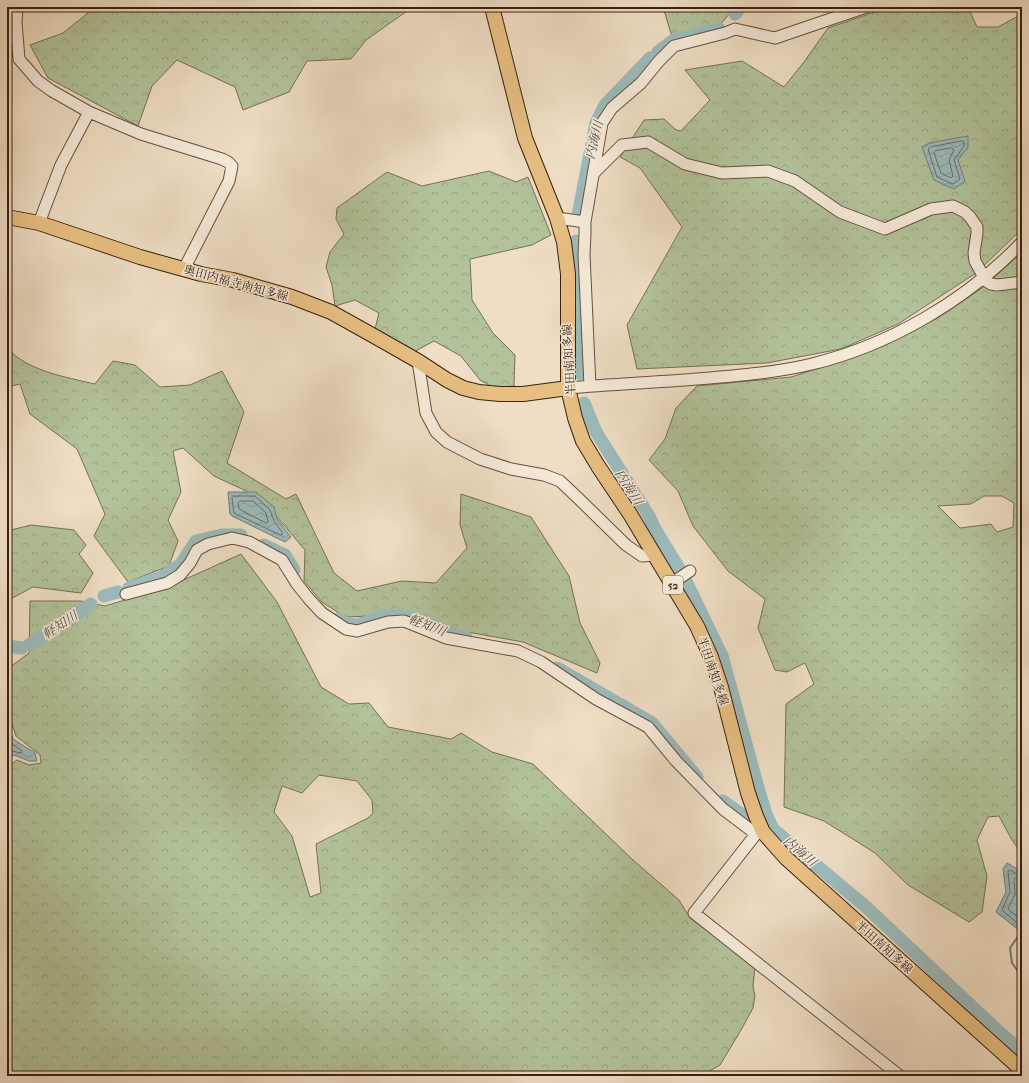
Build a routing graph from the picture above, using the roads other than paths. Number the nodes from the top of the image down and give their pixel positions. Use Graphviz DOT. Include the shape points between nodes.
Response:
graph roads {
  1 [pos="17,7"];
  2 [pos="492,7"];
  3 [pos="866,7"];
  4 [pos="89,112"];
  5 [pos="594,172"];
  6 [pos="7,217"];
  7 [pos="557,218"];
  8 [pos="584,222"];
  9 [pos="39,223"];
  10 [pos="1022,242"];
  11 [pos="184,270"];
  12 [pos="984,277"];
  13 [pos="1022,282"];
  14 [pos="418,361"];
  15 [pos="590,386"];
  16 [pos="568,388"];
  17 [pos="655,555"];
  18 [pos="690,571"];
  19 [pos="672,584"];
  20 [pos="126,594"];
  21 [pos="760,833"];
  22 [pos="1022,1070"];
  23 [pos="900,1076"];
  1 -- 4 [label="street" via="19,60 52,92"];
  2 -- 7 [label="main road, 半田南知多線 / 52" via="525,138"];
  3 -- 5 [label="street" via="775,38 735,29 674,46 641,83 612,108 602,123"];
  4 -- 9 [label="street" via="61,165"];
  4 -- 11 [label="street" via="141,134 222,159 232,166 229,181"];
  5 -- 8 [label="street"];
  5 -- 12 [label="street" via="622,146 648,142 685,164 722,174 768,171 795,181 840,212 885,229 931,209 953,206 965,212 977,227 975,260"];
  6 -- 9 [label="main road, 奥田内福寺南知多線"];
  7 -- 8 [label="street"];
  7 -- 16 [label="main road, 半田南知多線 / 52" via="564,242 568,274"];
  8 -- 15 [label="street"];
  9 -- 11 [label="main road, 奥田内福寺南知多線"];
  10 -- 12 [label="street"];
  11 -- 14 [label="main road, 奥田内福寺南知多線" via="254,285 331,312"];
  12 -- 13 [label="street" via="991,284 997,285"];
  12 -- 15 [label="street" via="950,302 902,330 872,344 812,364 741,375"];
  14 -- 16 [label="main road, 奥田内福寺南知多線" via="447,380 478,392 523,394"];
  14 -- 17 [label="street" via="426,413 436,432 447,442 480,459 560,481 626,545 642,556"];
  15 -- 16 [label="street"];
  16 -- 17 [label="main road, 半田南知多線 / 52" via="583,441"];
  17 -- 19 [label="main road, 半田南知多線 / 52"];
  18 -- 19 [label="street"];
  19 -- 21 [label="main road, 半田南知多線 / 52" via="697,626 711,657"];
  20 -- 21 [label="street" via="167,583 180,575 197,550 208,544 232,538 249,542 282,560 309,599 322,613 346,629 357,631 388,622 404,621 446,638 518,651 540,662 596,700 648,727 676,761 723,809"];
  21 -- 22 [label="main road, 半田南知多線 / 52"];
  21 -- 23 [label="street" via="694,913"];
}
